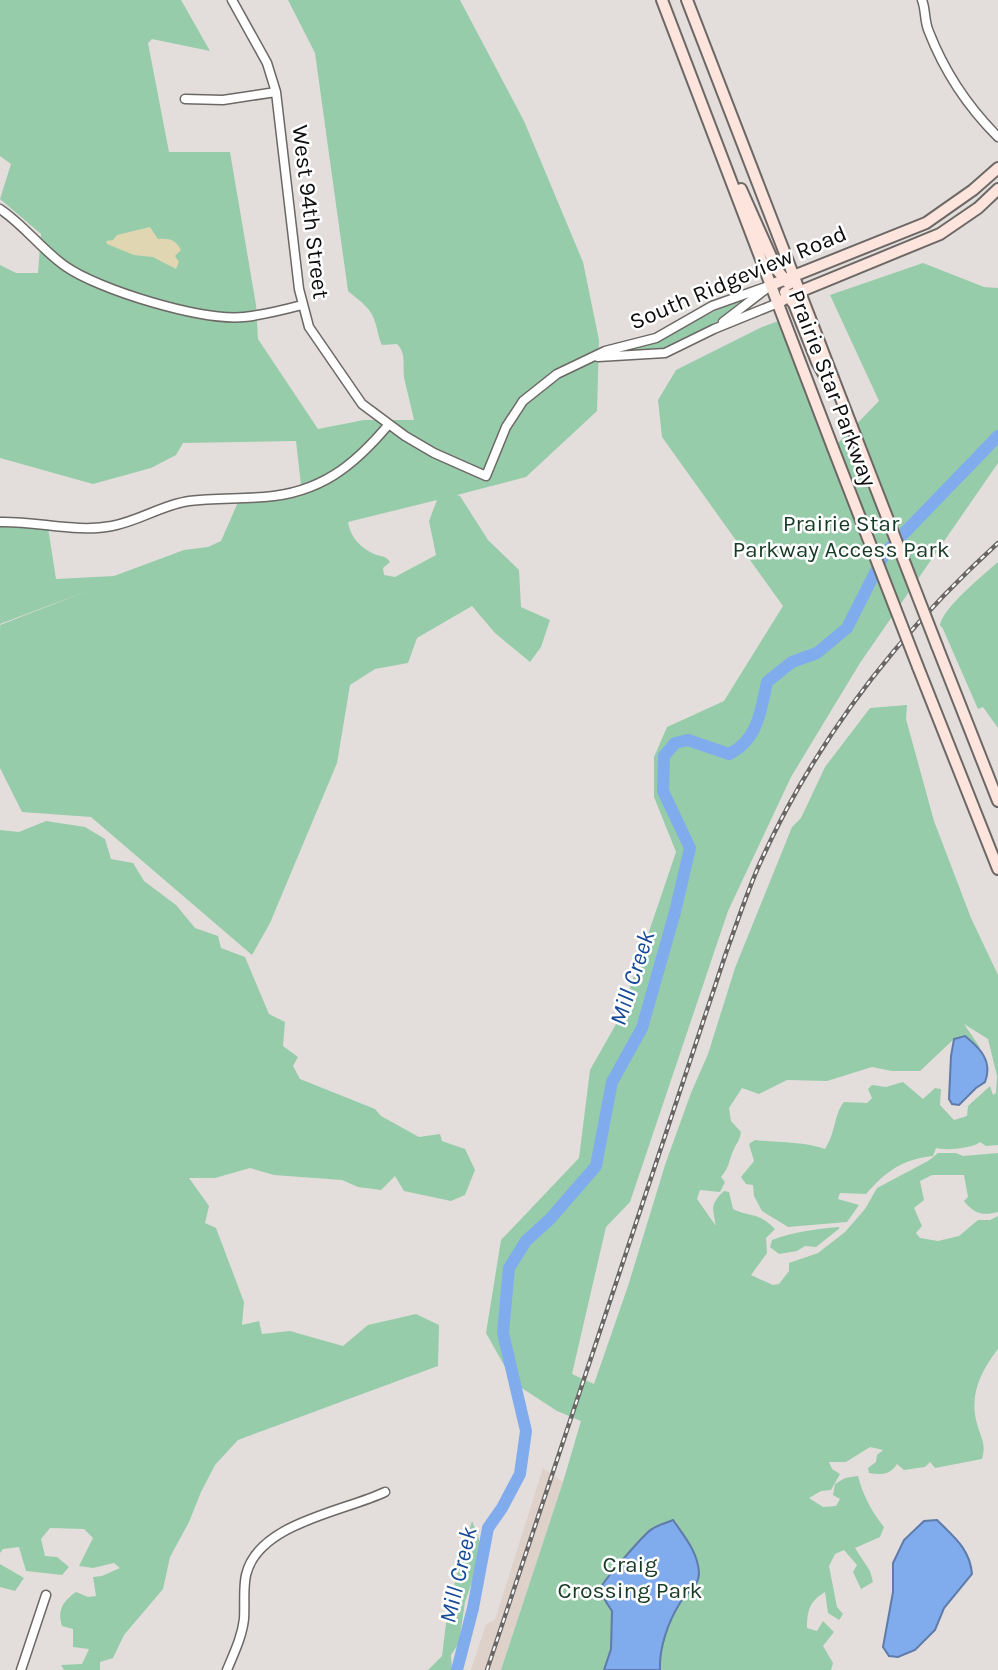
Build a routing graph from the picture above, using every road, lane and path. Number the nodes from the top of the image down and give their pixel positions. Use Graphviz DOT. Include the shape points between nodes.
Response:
graph roads {
  1 [pos="232,0"];
  2 [pos="662,0"];
  3 [pos="687,0"];
  4 [pos="922,0"];
  5 [pos="276,92"];
  6 [pos="185,99"];
  7 [pos="998,137"];
  8 [pos="998,168"];
  9 [pos="730,177"];
  10 [pos="998,189"];
  11 [pos="0,209"];
  12 [pos="785,276"];
  13 [pos="771,285"];
  14 [pos="794,294"];
  15 [pos="778,303"];
  16 [pos="302,305"];
  17 [pos="714,329"];
  18 [pos="588,359"];
  19 [pos="389,424"];
  20 [pos="0,522"];
  21 [pos="998,801"];
  22 [pos="998,869"];
  23 [pos="385,1492"];
  24 [pos="46,1595"];
  25 [pos="20,1670"];
  26 [pos="227,1670"];
  1 -- 5 [label="street, West 94th Street" via="267,63"];
  2 -- 9 [label="main road, Prairie Star Parkway"];
  3 -- 12 [label="main road, Prairie Star Parkway" via="785,254"];
  4 -- 7 [label="street" via="924,19 950,77 968,106"];
  5 -- 6 [label="street" via="223,100"];
  5 -- 16 [label="street, West 94th Street"];
  8 -- 12 [label="main road, South Ridgeview Road" via="926,223"];
  9 -- 12 [label="main road" via="741,189"];
  9 -- 13 [label="main road, Prairie Star Parkway"];
  10 -- 14 [label="main road, South Ridgeview Road" via="940,234"];
  11 -- 16 [label="street" via="66,267 127,293 193,313 227,317"];
  12 -- 13 [label="main road, South Ridgeview Road"];
  12 -- 14 [label="main road, Prairie Star Parkway"];
  13 -- 14 [label="main road"];
  13 -- 15 [label="main road, Prairie Star Parkway"];
  13 -- 17 [label="street"];
  13 -- 18 [label="street, South Ridgeview Road" via="712,306 656,338"];
  14 -- 15 [label="main road, South Ridgeview Road"];
  14 -- 21 [label="main road, Prairie Star Parkway, bridge" via="843,403"];
  15 -- 17 [label="street, South Ridgeview Road"];
  15 -- 22 [label="main road, Prairie Star Parkway, bridge"];
  16 -- 19 [label="street, West 94th Street" via="309,327 362,404"];
  17 -- 18 [label="street, South Ridgeview Road" via="665,353"];
  18 -- 19 [label="street, West 94th Street" via="557,374 523,401 506,427 486,477 434,453"];
  19 -- 20 [label="street" via="354,463 301,491 178,503 115,526"];
  23 -- 26 [label="street" via="289,1529 257,1551 245,1580 242,1632"];
  24 -- 25 [label="street"];
}
